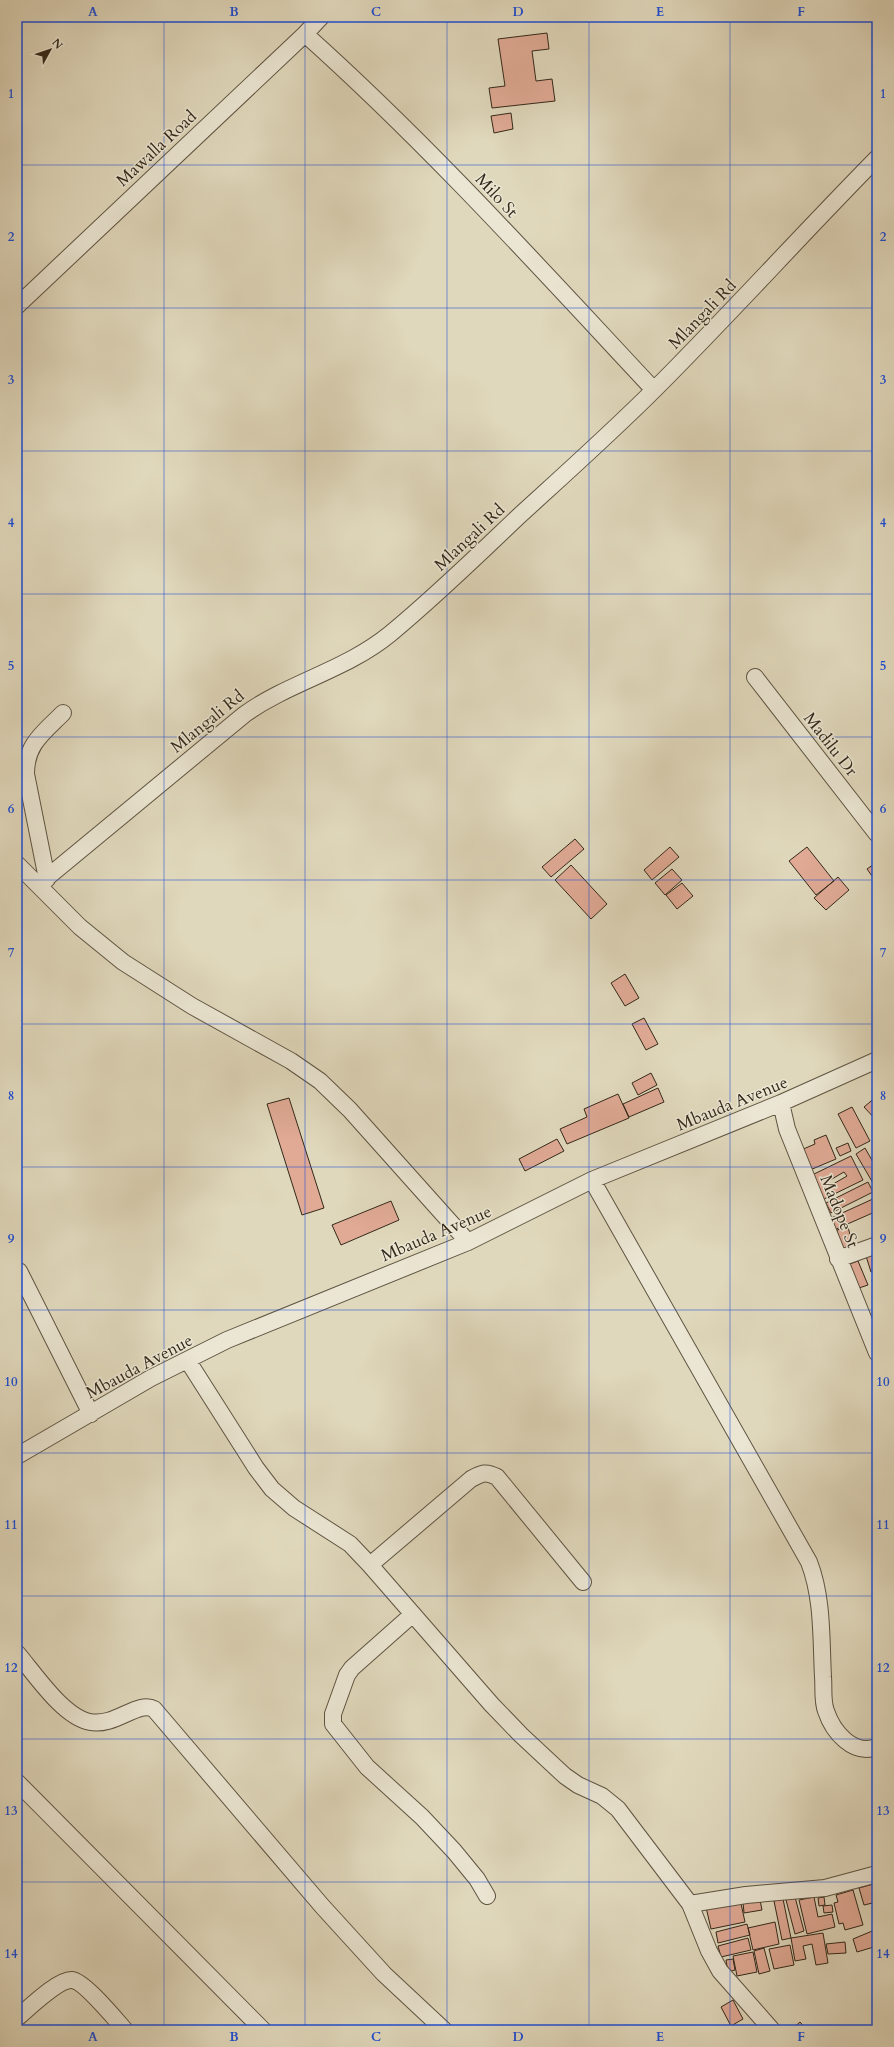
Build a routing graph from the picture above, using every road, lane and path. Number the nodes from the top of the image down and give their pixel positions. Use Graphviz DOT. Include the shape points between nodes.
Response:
graph roads {
  1 [pos="321,17"];
  2 [pos="305,34"];
  3 [pos="877,158"];
  4 [pos="17,306"];
  5 [pos="654,390"];
  6 [pos="755,677"];
  7 [pos="63,713"];
  8 [pos="877,834"];
  9 [pos="17,864"];
  10 [pos="43,882"];
  11 [pos="877,1060"];
  12 [pos="781,1104"];
  13 [pos="592,1180"];
  14 [pos="468,1242"];
  15 [pos="877,1245"];
  16 [pos="838,1259"];
  17 [pos="19,1272"];
  18 [pos="877,1353"];
  19 [pos="188,1361"];
  20 [pos="91,1414"];
  21 [pos="17,1456"];
  22 [pos="370,1565"];
  23 [pos="583,1582"];
  24 [pos="413,1614"];
  25 [pos="17,1653"];
  26 [pos="877,1747"];
  27 [pos="17,1782"];
  28 [pos="877,1874"];
  29 [pos="487,1896"];
  30 [pos="690,1904"];
  31 [pos="17,2018"];
  32 [pos="125,2030"];
  33 [pos="263,2030"];
  34 [pos="444,2030"];
  35 [pos="772,2030"];
  1 -- 2 [label="street, Mawalla Road"];
  2 -- 4 [label="street, Mawalla Road"];
  2 -- 5 [label="street, Milo St" via="424,144"];
  3 -- 5 [label="street, Mlangali Rd"];
  5 -- 10 [label="street, Mlangali Rd" via="389,635 358,656 318,677 280,692 250,710"];
  6 -- 8 [label="street, Madilu Dr"];
  7 -- 10 [label="street" via="32,744 26,762"];
  9 -- 10 [label="street"];
  10 -- 14 [label="street" via="80,927 123,962 192,1006 291,1061 320,1081 350,1110"];
  11 -- 12 [label="street, Mbauda Avenue"];
  12 -- 13 [label="street, Mbauda Avenue"];
  12 -- 16 [label="street, Madope St" via="786,1129"];
  13 -- 14 [label="street, Mbauda Avenue"];
  13 -- 26 [label="street" via="809,1562 818,1595 825,1710 840,1736 853,1746 869,1750"];
  14 -- 19 [label="street, Mbauda Avenue" via="226,1340"];
  15 -- 16 [label="street"];
  16 -- 18 [label="street, Madope St"];
  17 -- 20 [label="street"];
  19 -- 20 [label="street, Mbauda Avenue" via="151,1378"];
  19 -- 22 [label="street" via="272,1489 294,1508 350,1544"];
  20 -- 21 [label="street, Mbauda Avenue"];
  22 -- 23 [label="street" via="482,1472 490,1473 497,1478"];
  22 -- 24 [label="street"];
  24 -- 29 [label="street" via="352,1668 333,1714 333,1724 367,1766 454,1851"];
  24 -- 30 [label="street" via="492,1705 544,1757 569,1779 602,1796 618,1809"];
  25 -- 34 [label="street" via="67,1711 89,1722 105,1723 142,1707 149,1706 154,1709 327,1912 384,1974"];
  27 -- 33 [label="street"];
  28 -- 30 [label="street" via="825,1888 746,1895"];
  30 -- 35 [label="street" via="708,1951 720,1971"];
  31 -- 32 [label="street" via="48,1992 71,1980 78,1982"];
}
